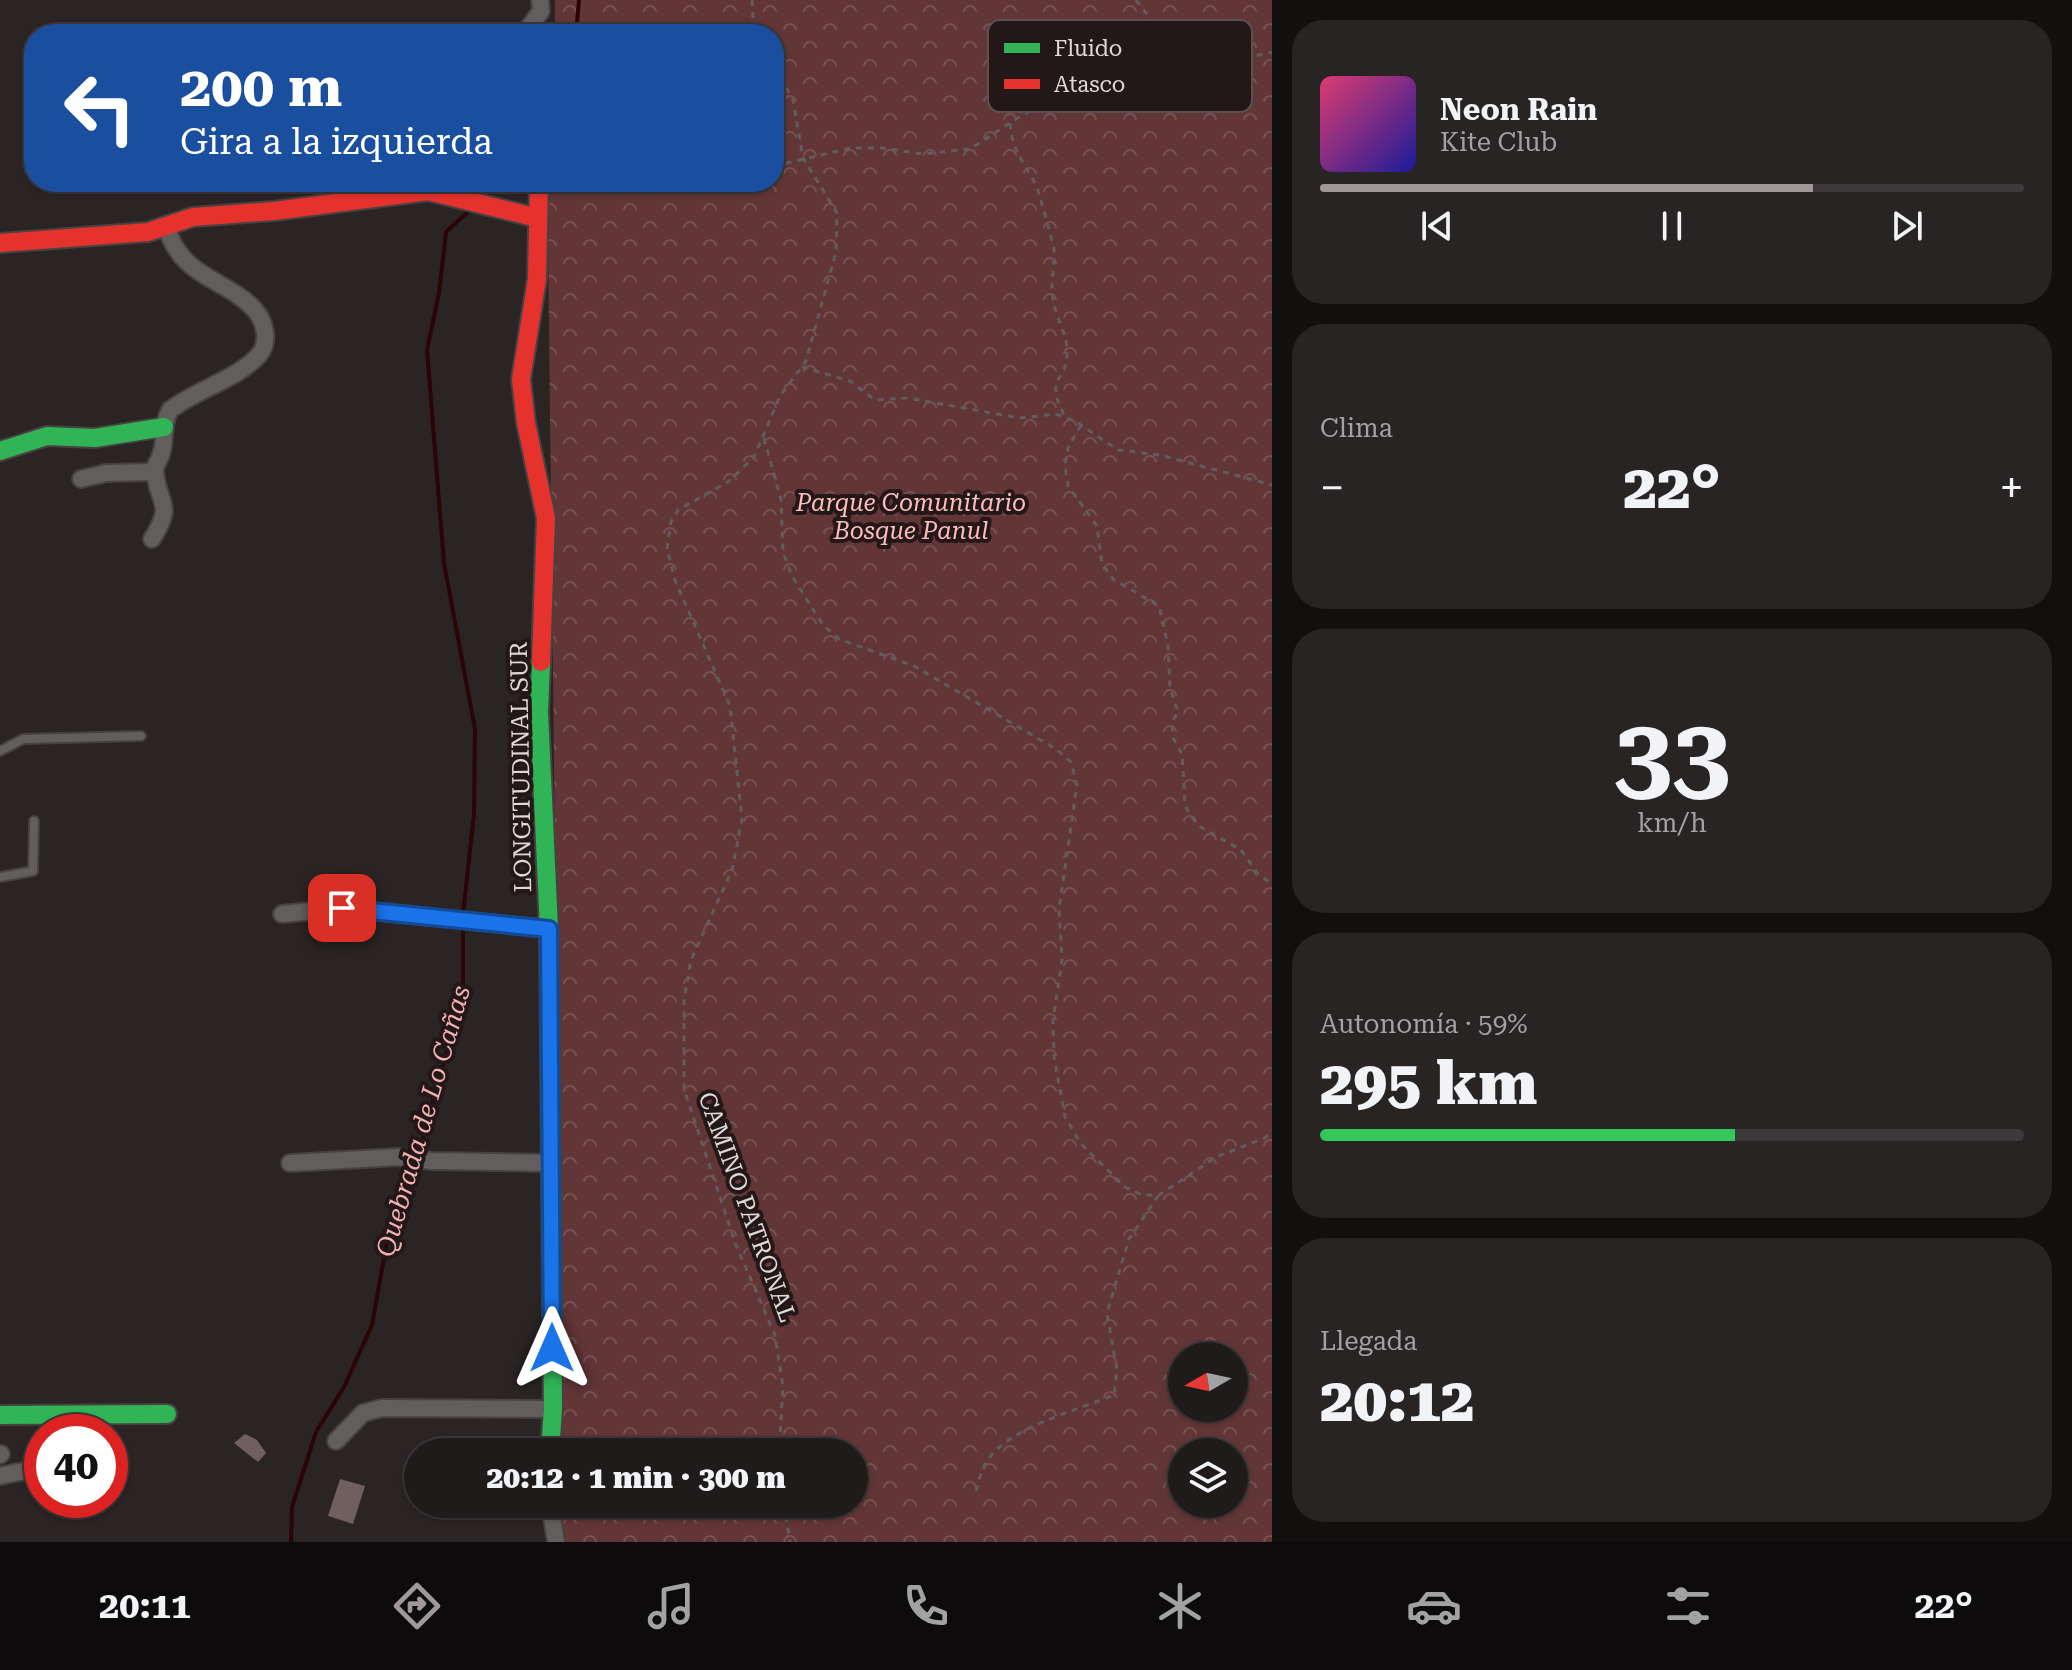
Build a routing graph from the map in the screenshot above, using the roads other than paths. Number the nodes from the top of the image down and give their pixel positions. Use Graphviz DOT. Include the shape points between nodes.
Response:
graph roads {
  1 [pos="540,0"];
  2 [pos="531,24"];
  3 [pos="420,192"];
  4 [pos="432,192"];
  5 [pos="539,192"];
  6 [pos="538,218"];
  7 [pos="167,228"];
  8 [pos="0,243"];
  9 [pos="164,427"];
  10 [pos="0,451"];
  11 [pos="155,472"];
  12 [pos="81,479"];
  13 [pos="152,539"];
  14 [pos="141,736"];
  15 [pos="0,751"];
  16 [pos="34,821"];
  17 [pos="0,877"];
  18 [pos="282,914"];
  19 [pos="549,929"];
  20 [pos="290,1163"];
  21 [pos="551,1163"];
  22 [pos="553,1409"];
  23 [pos="167,1414"];
  24 [pos="0,1415"];
  25 [pos="551,1438"];
  26 [pos="336,1441"];
  27 [pos="24,1471"];
  28 [pos="0,1476"];
  29 [pos="552,1518"];
  30 [pos="556,1542"];
  1 -- 2 [label="street" via="541,11"];
  3 -- 7 [label="street" via="193,217"];
  4 -- 6 [label="street"];
  5 -- 6 [label="street, LONGITUDINAL SUR"];
  6 -- 19 [label="street, LONGITUDINAL SUR" via="537,290 522,358 521,390 546,518 539,712"];
  7 -- 8 [label="street"];
  7 -- 9 [label="street" via="173,247 194,268 253,308 265,329 265,344 241,369 170,410"];
  9 -- 10 [label="street" via="95,438 47,436"];
  9 -- 11 [label="street" via="165,451"];
  11 -- 12 [label="street"];
  11 -- 13 [label="street" via="166,509"];
  14 -- 15 [label="lane" via="23,739"];
  16 -- 17 [label="lane" via="33,871"];
  18 -- 19 [label="street" via="342,908"];
  19 -- 21 [label="street, LONGITUDINAL SUR"];
  20 -- 21 [label="street" via="399,1157"];
  21 -- 22 [label="street, LONGITUDINAL SUR"];
  22 -- 25 [label="street, LONGITUDINAL SUR"];
  22 -- 26 [label="street" via="382,1408 363,1413"];
  23 -- 24 [label="street"];
  27 -- 28 [label="street"];
  29 -- 30 [label="street"];
}
